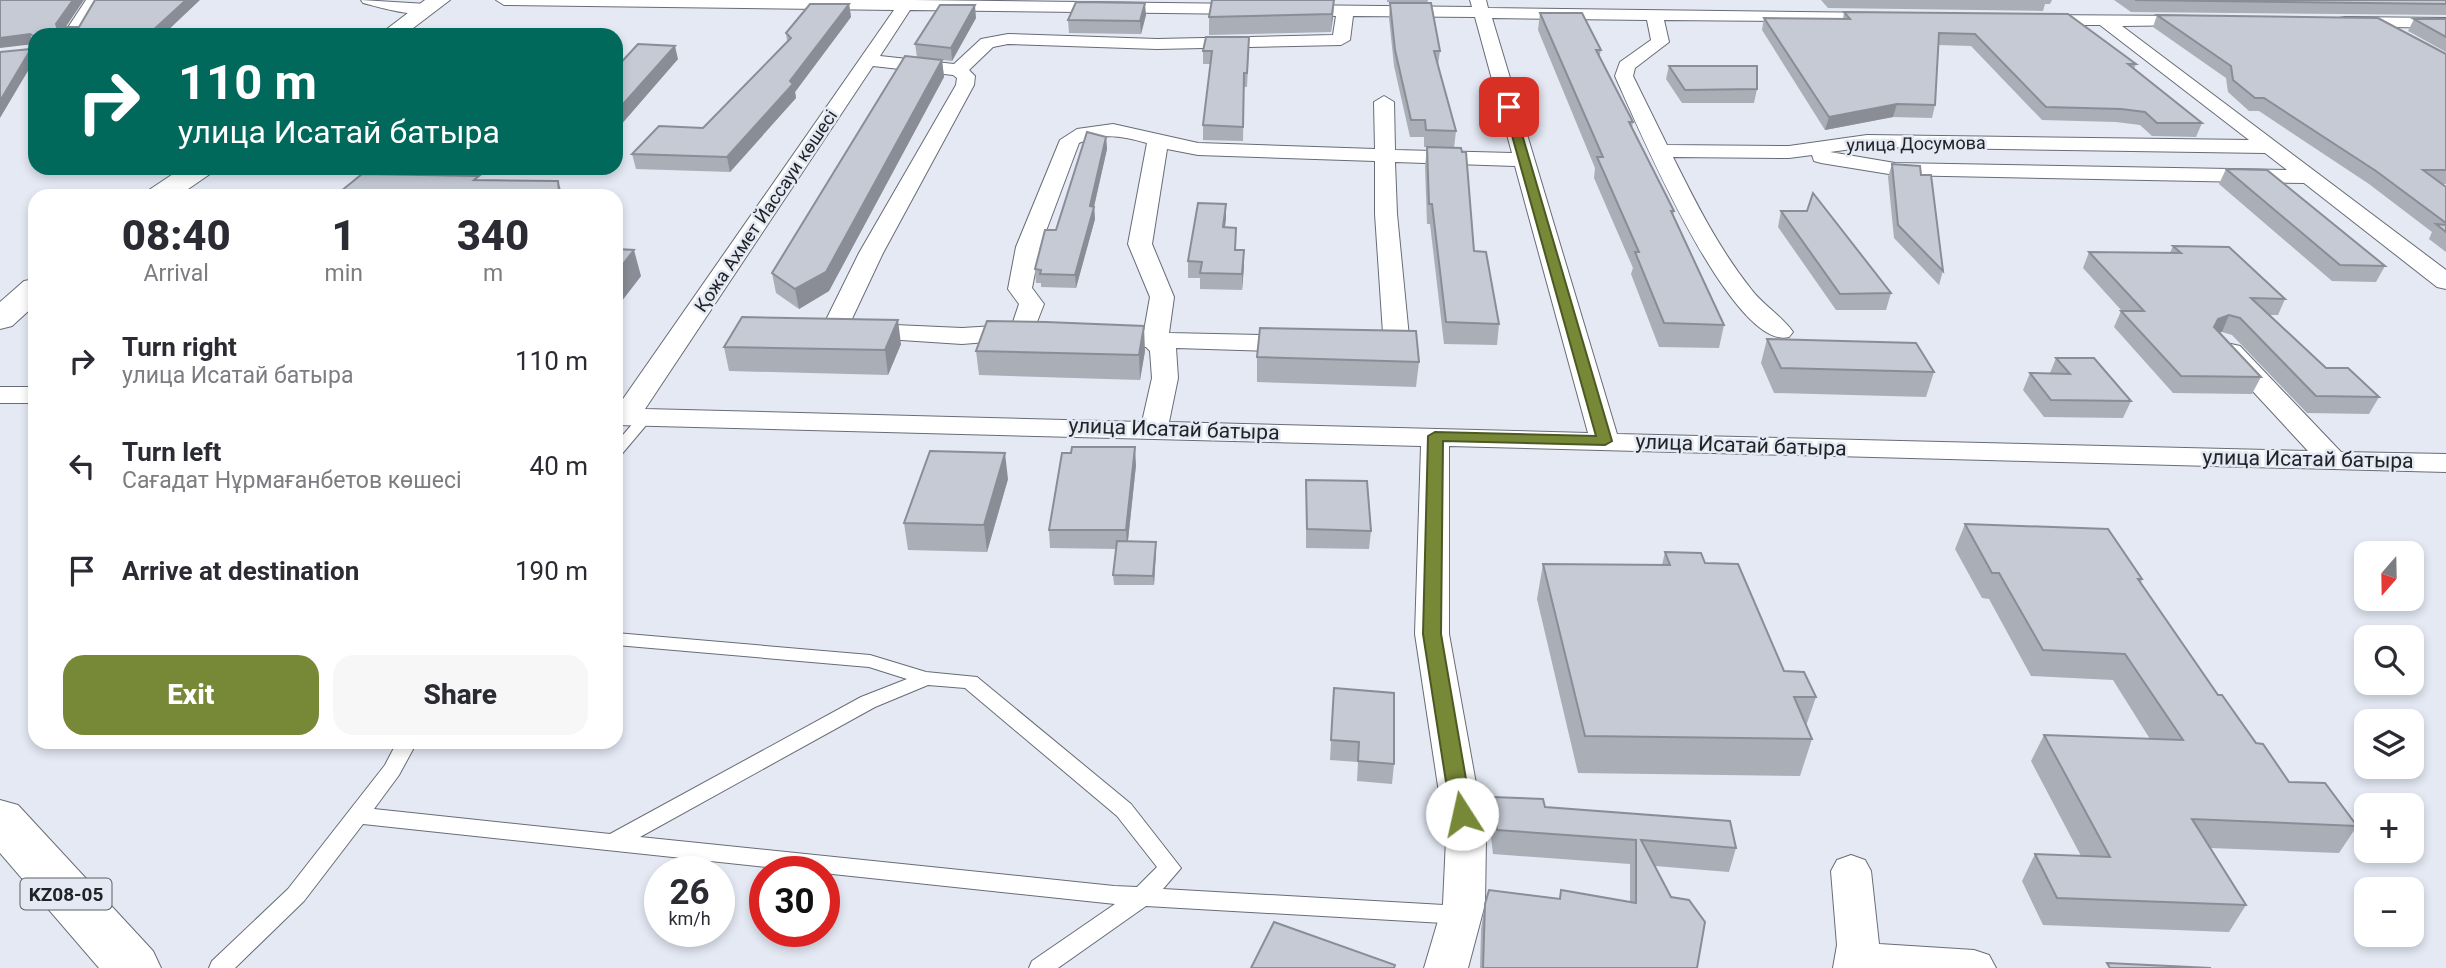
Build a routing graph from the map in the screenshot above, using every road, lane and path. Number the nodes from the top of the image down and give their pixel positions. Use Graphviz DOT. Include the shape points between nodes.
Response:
graph roads {
  1 [pos="94,0"];
  2 [pos="369,0"];
  3 [pos="504,0"];
  4 [pos="1788,0"];
  5 [pos="1043,3"];
  6 [pos="433,4"];
  7 [pos="906,4"];
  8 [pos="1480,6"];
  9 [pos="1345,11"];
  10 [pos="1655,15"];
  11 [pos="1799,17"];
  12 [pos="1896,18"];
  13 [pos="2021,19"];
  14 [pos="2104,20"];
  15 [pos="2213,21"];
  16 [pos="2322,22"];
  17 [pos="2377,22"];
  18 [pos="2446,23"];
  19 [pos="76,28"];
  20 [pos="400,28"];
  21 [pos="2409,41"];
  22 [pos="868,60"];
  23 [pos="958,70"];
  24 [pos="1384,102"];
  25 [pos="1158,139"];
  26 [pos="2272,147"];
  27 [pos="1660,151"];
  28 [pos="1789,152"];
  29 [pos="1385,155"];
  30 [pos="1524,160"];
  31 [pos="190,175"];
  32 [pos="2311,177"];
  33 [pos="169,189"];
  34 [pos="2446,282"];
  35 [pos="28,294"];
  36 [pos="0,318"];
  37 [pos="1026,332"];
  38 [pos="1780,332"];
  39 [pos="1153,340"];
  40 [pos="2221,342"];
  41 [pos="1319,344"];
  42 [pos="1345,345"];
  43 [pos="0,395"];
  44 [pos="28,395"];
  45 [pos="629,417"];
  46 [pos="1154,429"];
  47 [pos="1435,436"];
  48 [pos="1605,441"];
  49 [pos="2332,459"];
  50 [pos="2446,463"];
  51 [pos="623,640"];
  52 [pos="926,678"];
  53 [pos="403,749"];
  54 [pos="357,815"];
  55 [pos="0,819"];
  56 [pos="613,842"];
  57 [pos="1851,870"];
  58 [pos="1143,896"];
  59 [pos="1461,915"];
  60 [pos="1855,964"];
  61 [pos="133,968"];
  62 [pos="220,968"];
  63 [pos="1040,968"];
  64 [pos="1446,968"];
  65 [pos="1974,968"];
  1 -- 19 [label="street"];
  2 -- 6 [label="street" via="394,6"];
  3 -- 7 [label="street"];
  4 -- 11 [label="street"];
  5 -- 7 [label="street"];
  5 -- 9 [label="street"];
  6 -- 20 [label="main road"];
  7 -- 22 [label="street, Қожа Ахмет Йассауи көшесі"];
  8 -- 9 [label="street"];
  8 -- 10 [label="street"];
  8 -- 30 [label="street"];
  9 -- 23 [label="street" via="1341,40 1157,44 1009,39 987,43"];
  10 -- 11 [label="street"];
  10 -- 27 [label="street" via="1660,42 1626,66 1624,76"];
  11 -- 12 [label="street"];
  13 -- 14 [label="street"];
  14 -- 15 [label="street"];
  14 -- 26 [label="street"];
  16 -- 17 [label="street"];
  17 -- 18 [label="street"];
  17 -- 21 [label="street"];
  22 -- 23 [label="street"];
  22 -- 45 [label="street, Қожа Ахмет Йассауи көшесі"];
  23 -- 37 [label="street" via="966,76 965,85 871,253 834,330 962,336"];
  24 -- 29 [label="street"];
  25 -- 29 [label="street" via="1187,148"];
  25 -- 37 [label="street" via="1100,130 1070,140 1028,247 1020,289 1032,304 1024,322"];
  25 -- 39 [label="street" via="1140,244 1162,297"];
  26 -- 28 [label="street, улица Досумова" via="1879,141"];
  26 -- 32 [label="street"];
  27 -- 28 [label="street"];
  27 -- 38 [label="street" via="1704,239 1759,318"];
  28 -- 32 [label="street, улица Досумова" via="1895,169"];
  29 -- 30 [label="street"];
  29 -- 42 [label="street" via="1385,214 1396,337 1371,345"];
  30 -- 48 [label="street"];
  31 -- 33 [label="main road"];
  32 -- 34 [label="street"];
  35 -- 36 [label="main road"];
  37 -- 39 [label="street"];
  39 -- 41 [label="street"];
  39 -- 46 [label="street" via="1163,349 1165,379"];
  40 -- 49 [label="street"];
  43 -- 44 [label="street"];
  45 -- 46 [label="street, улица Исатай батыра"];
  46 -- 47 [label="street, улица Исатай батыра"];
  47 -- 48 [label="street, улица Исатай батыра"];
  47 -- 59 [label="street" via="1432,634 1466,839"];
  48 -- 49 [label="street, улица Исатай батыра"];
  49 -- 50 [label="street, улица Исатай батыра"];
  51 -- 52 [label="lane" via="870,661"];
  52 -- 56 [label="lane" via="868,702"];
  52 -- 58 [label="lane" via="970,682 1125,810 1170,868"];
  53 -- 54 [label="lane"];
  54 -- 56 [label="lane"];
  54 -- 62 [label="lane" via="296,895"];
  55 -- 61 [label="main road, KZ08-05"];
  56 -- 58 [label="lane"];
  57 -- 60 [label="street" via="1858,945"];
  58 -- 59 [label="lane"];
  58 -- 63 [label="lane"];
  59 -- 64 [label="street"];
  60 -- 65 [label="street"];
}
